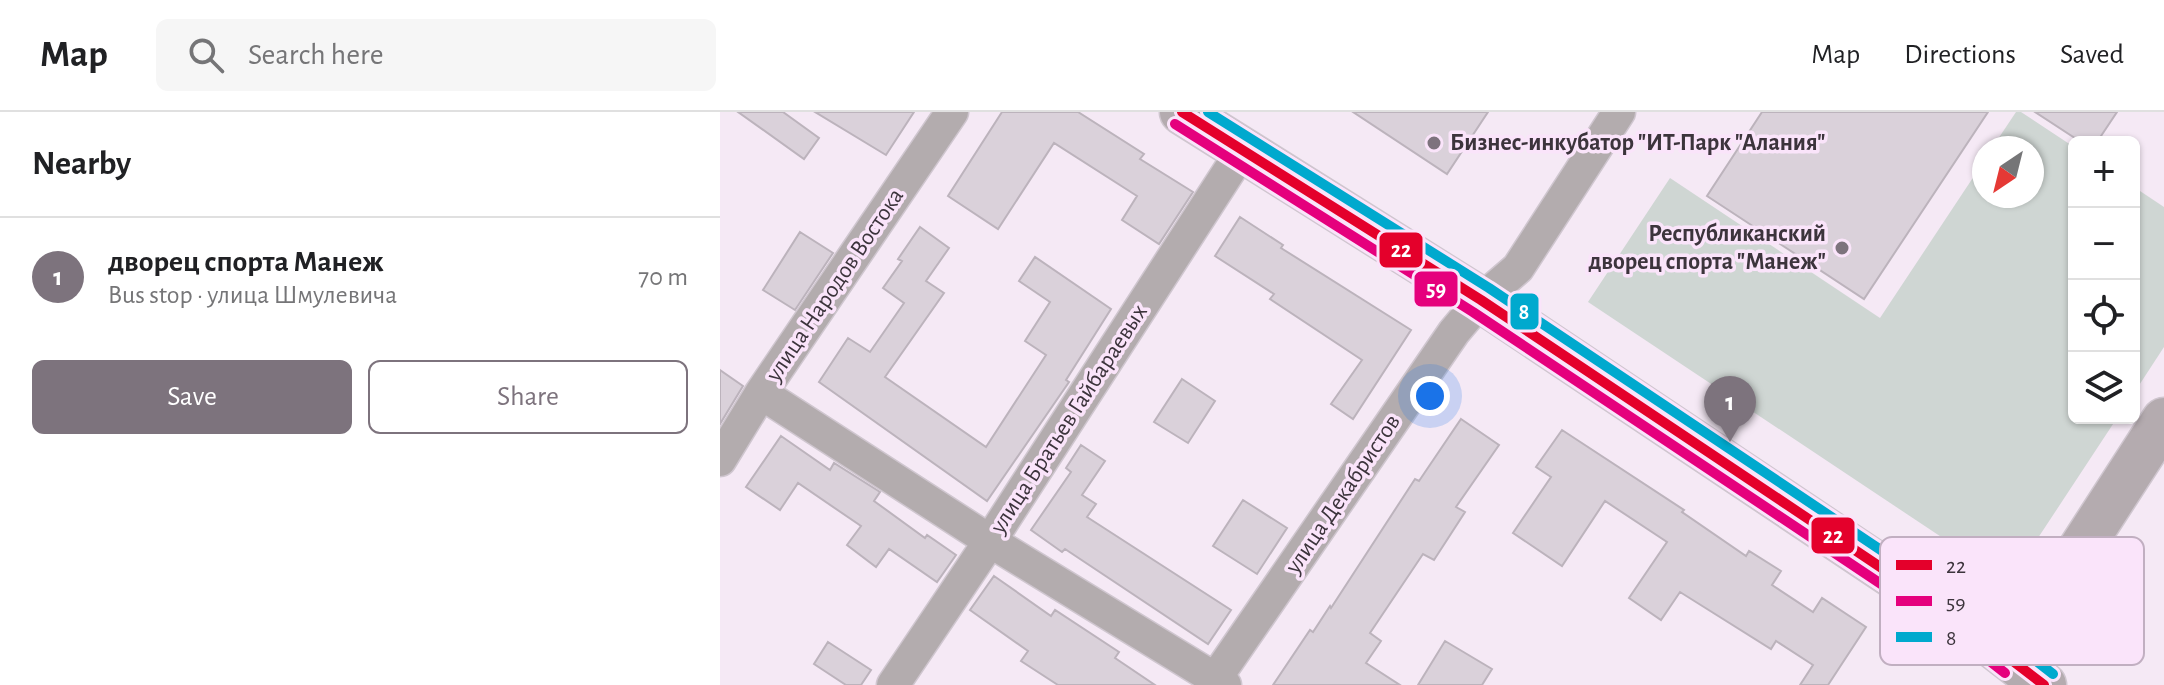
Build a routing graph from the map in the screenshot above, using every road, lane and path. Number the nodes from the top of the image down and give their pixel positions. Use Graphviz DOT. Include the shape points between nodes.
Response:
graph roads {
  1 [pos="952,112"];
  2 [pos="1182,112"];
  3 [pos="1619,112"];
  4 [pos="1242,151"];
  5 [pos="1481,300"];
  6 [pos="761,393"];
  7 [pos="2164,420"];
  8 [pos="720,460"];
  9 [pos="2088,537"];
  10 [pos="990,541"];
  11 [pos="1880,567"];
  12 [pos="1217,683"];
  13 [pos="893,685"];
  1 -- 6 [label="street, улица Народов Востока"];
  2 -- 4 [label="main road"];
  3 -- 5 [label="street, улица Декабристов" via="1518,268"];
  4 -- 5 [label="main road"];
  4 -- 10 [label="street, улица Братьев Гайбараевых"];
  5 -- 11 [label="main road"];
  5 -- 12 [label="street, улица Декабристов" via="1454,332"];
  6 -- 8 [label="street, улица Народов Востока"];
  6 -- 10 [label="street"];
  7 -- 9 [label="main road"];
  10 -- 12 [label="street"];
  10 -- 13 [label="street, улица Братьев Гайбараевых"];
}
